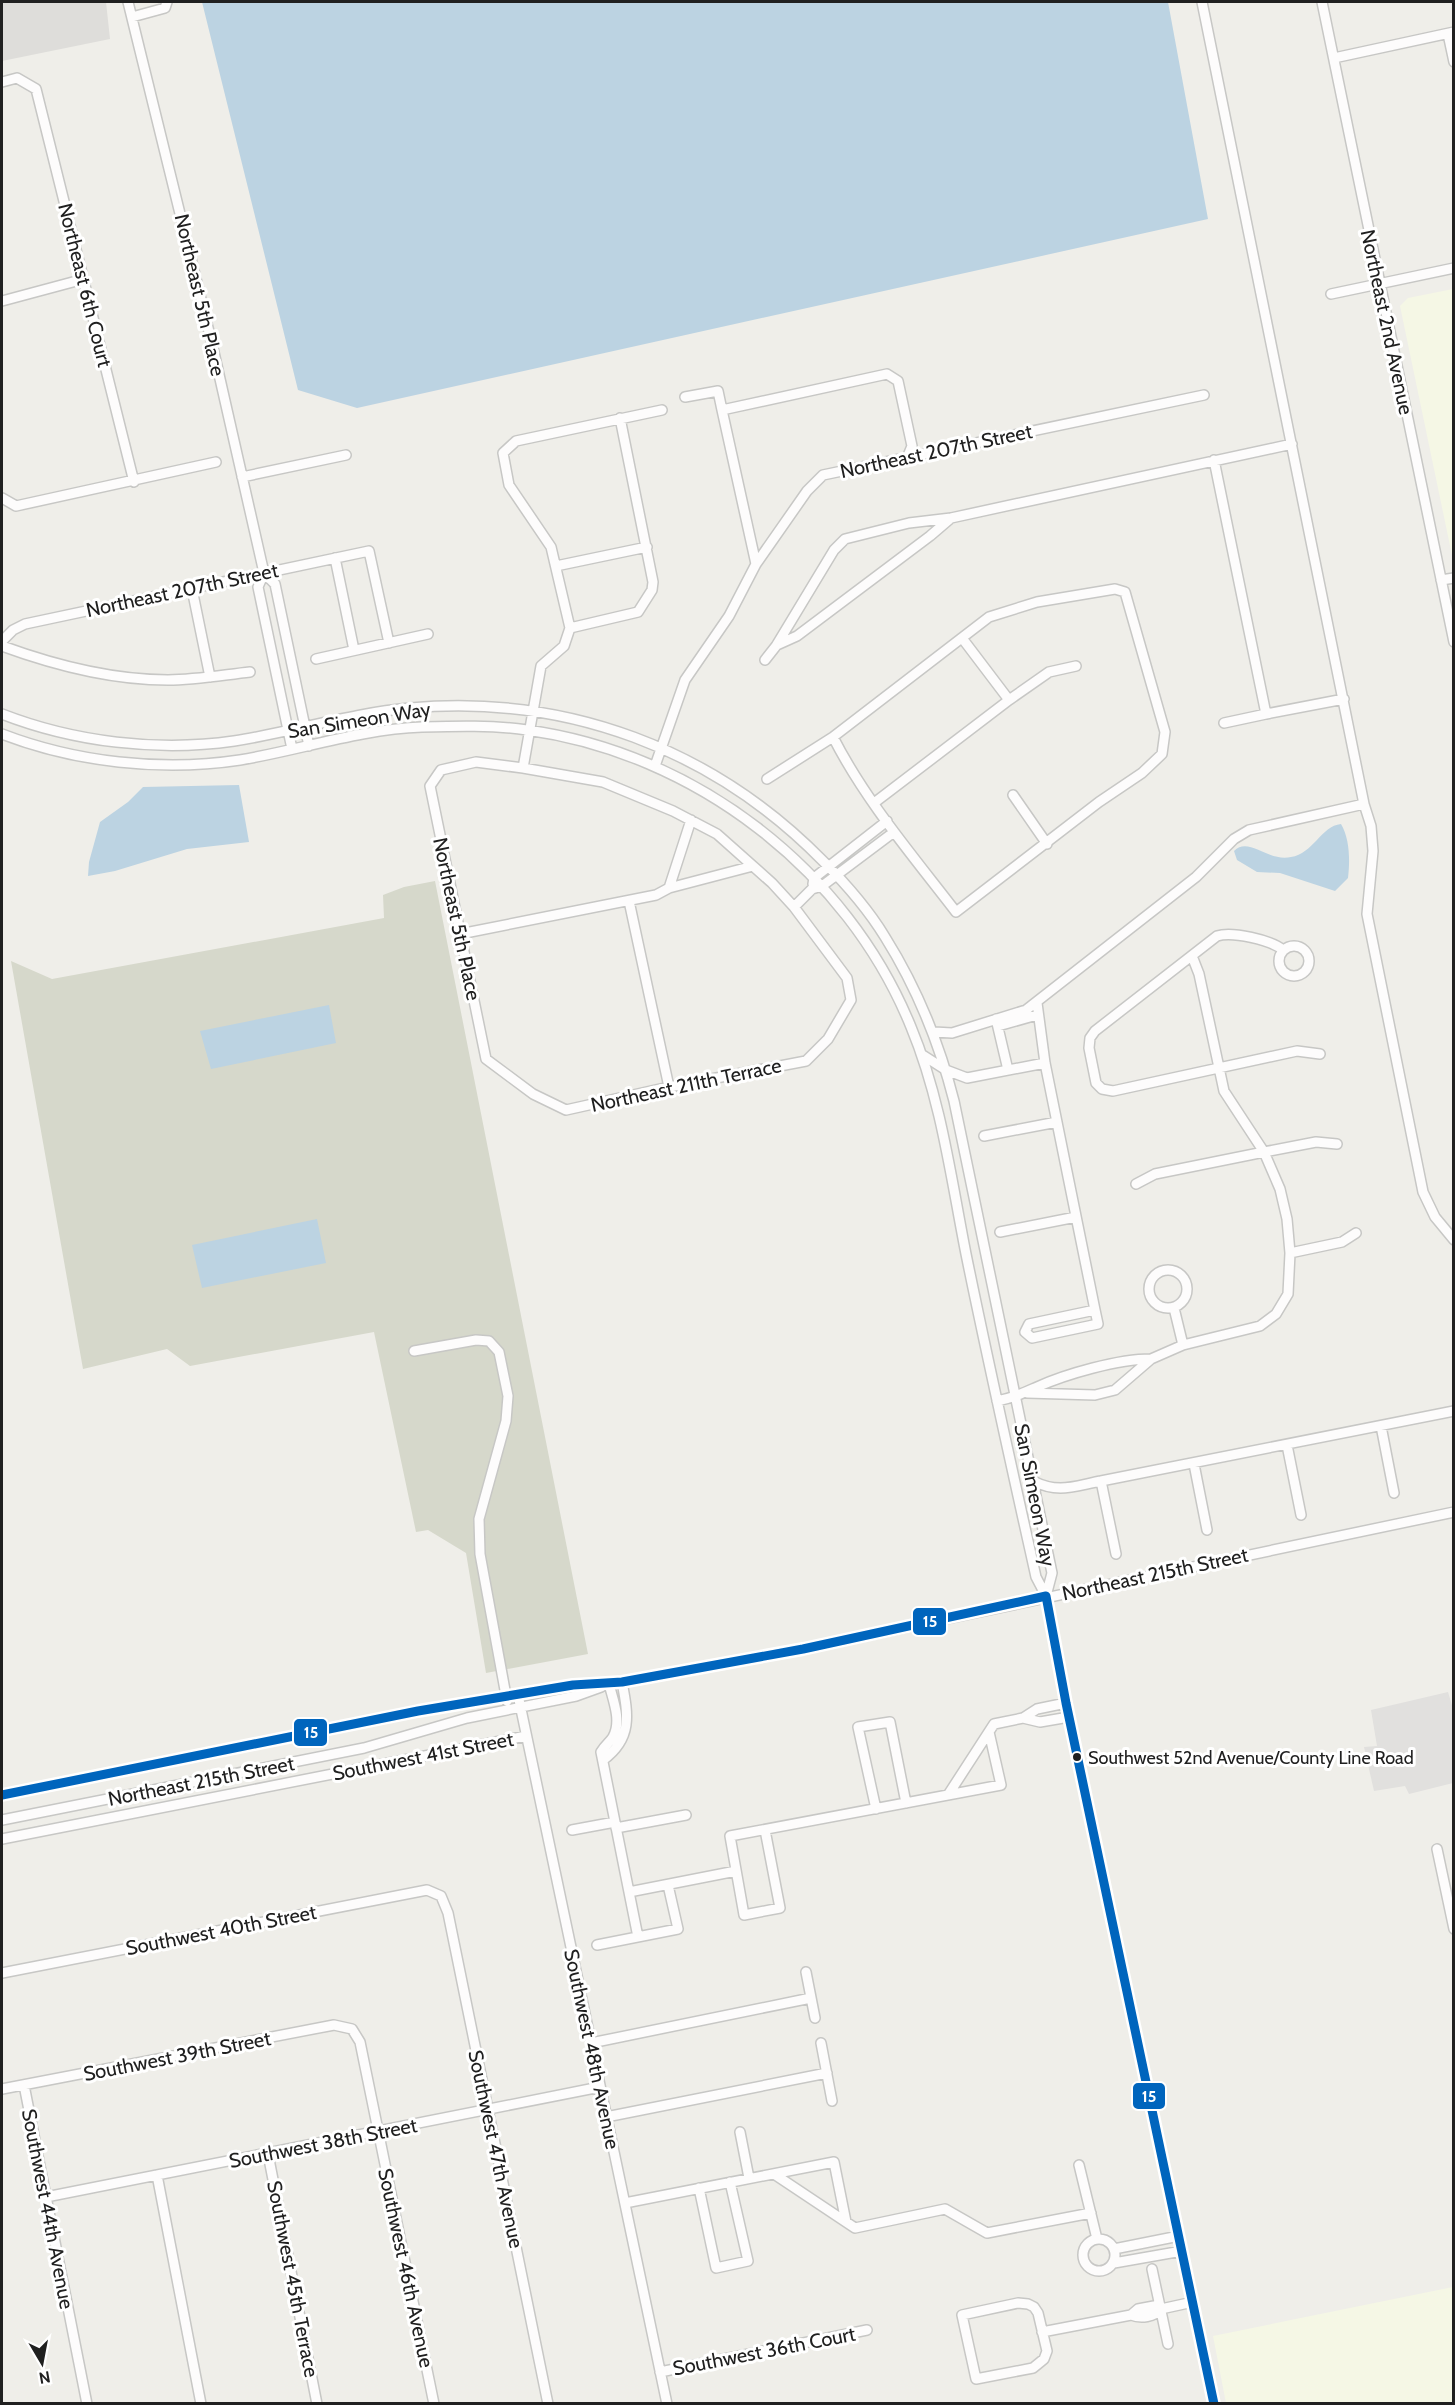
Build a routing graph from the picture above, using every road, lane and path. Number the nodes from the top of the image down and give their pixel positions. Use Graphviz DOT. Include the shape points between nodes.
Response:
graph roads {
  1 [pos="128,2"];
  2 [pos="167,2"];
  3 [pos="1202,2"];
  4 [pos="1323,2"];
  5 [pos="132,17"];
  6 [pos="1450,33"];
  7 [pos="1334,58"];
  8 [pos="1454,62"];
  9 [pos="2,82"];
  10 [pos="1454,268"];
  11 [pos="84,279"];
  12 [pos="1379,284"];
  13 [pos="1331,294"];
  14 [pos="2,301"];
  15 [pos="1204,395"];
  16 [pos="685,397"];
  17 [pos="662,410"];
  18 [pos="722,410"];
  19 [pos="620,418"];
  20 [pos="1292,444"];
  21 [pos="346,455"];
  22 [pos="907,458"];
  23 [pos="1214,460"];
  24 [pos="216,462"];
  25 [pos="242,477"];
  26 [pos="134,482"];
  27 [pos="2,498"];
  28 [pos="951,518"];
  29 [pos="647,547"];
  30 [pos="335,558"];
  31 [pos="756,564"];
  32 [pos="556,566"];
  33 [pos="264,573"];
  34 [pos="1454,578"];
  35 [pos="1441,580"];
  36 [pos="192,589"];
  37 [pos="570,628"];
  38 [pos="428,634"];
  39 [pos="962,638"];
  40 [pos="1454,642"];
  41 [pos="2,643"];
  42 [pos="389,643"];
  43 [pos="776,645"];
  44 [pos="354,650"];
  45 [pos="316,659"];
  46 [pos="765,660"];
  47 [pos="1076,666"];
  48 [pos="250,672"];
  49 [pos="210,677"];
  50 [pos="1344,699"];
  51 [pos="1009,700"];
  52 [pos="532,710"];
  53 [pos="2,714"];
  54 [pos="1266,714"];
  55 [pos="1224,723"];
  56 [pos="305,727"];
  57 [pos="288,730"];
  58 [pos="529,730"];
  59 [pos="2,734"];
  60 [pos="833,737"];
  61 [pos="309,746"];
  62 [pos="661,748"];
  63 [pos="292,749"];
  64 [pos="655,766"];
  65 [pos="524,768"];
  66 [pos="767,780"];
  67 [pos="1013,795"];
  68 [pos="874,803"];
  69 [pos="1364,804"];
  70 [pos="691,820"];
  71 [pos="886,821"];
  72 [pos="894,832"];
  73 [pos="1047,844"];
  74 [pos="753,866"];
  75 [pos="828,866"];
  76 [pos="837,875"];
  77 [pos="814,878"];
  78 [pos="669,888"];
  79 [pos="817,888"];
  80 [pos="629,901"];
  81 [pos="794,907"];
  82 [pos="460,934"];
  83 [pos="1283,950"];
  84 [pos="1192,956"];
  85 [pos="1037,1003"];
  86 [pos="1037,1015"];
  87 [pos="997,1023"];
  88 [pos="934,1032"];
  89 [pos="952,1033"];
  90 [pos="939,1047"];
  91 [pos="921,1054"];
  92 [pos="1320,1054"];
  93 [pos="806,1061"];
  94 [pos="932,1061"];
  95 [pos="1045,1063"];
  96 [pos="1219,1069"];
  97 [pos="946,1070"];
  98 [pos="1008,1070"];
  99 [pos="928,1077"];
  100 [pos="967,1078"];
  101 [pos="669,1087"];
  102 [pos="952,1093"];
  103 [pos="566,1110"];
  104 [pos="1057,1122"];
  105 [pos="984,1136"];
  106 [pos="1337,1144"];
  107 [pos="1264,1152"];
  108 [pos="1136,1184"];
  109 [pos="1076,1217"];
  110 [pos="1000,1232"];
  111 [pos="1356,1233"];
  112 [pos="1454,1240"];
  113 [pos="1290,1253"];
  114 [pos="1174,1308"];
  115 [pos="1095,1310"];
  116 [pos="1183,1345"];
  117 [pos="414,1351"];
  118 [pos="1150,1359"];
  119 [pos="1027,1394"];
  120 [pos="1016,1397"];
  121 [pos="997,1401"];
  122 [pos="1454,1411"];
  123 [pos="1381,1426"];
  124 [pos="1287,1445"];
  125 [pos="1194,1464"];
  126 [pos="1033,1481"];
  127 [pos="1101,1481"];
  128 [pos="1394,1493"];
  129 [pos="1454,1512"];
  130 [pos="1301,1515"];
  131 [pos="1207,1530"];
  132 [pos="1116,1554"];
  133 [pos="1046,1596"];
  134 [pos="622,1682"];
  135 [pos="609,1684"];
  136 [pos="518,1695"];
  137 [pos="507,1697"];
  138 [pos="1066,1703"];
  139 [pos="521,1707"];
  140 [pos="509,1709"];
  141 [pos="1069,1716"];
  142 [pos="1023,1718"];
  143 [pos="989,1732"];
  144 [pos="526,1736"];
  145 [pos="603,1760"];
  146 [pos="240,1774"];
  147 [pos="243,1791"];
  148 [pos="2,1795"];
  149 [pos="948,1795"];
  150 [pos="906,1803"];
  151 [pos="876,1809"];
  152 [pos="687,1815"];
  153 [pos="2,1820"];
  154 [pos="616,1825"];
  155 [pos="572,1830"];
  156 [pos="765,1830"];
  157 [pos="2,1839"];
  158 [pos="1437,1849"];
  159 [pos="736,1871"];
  160 [pos="1449,1884"];
  161 [pos="668,1885"];
  162 [pos="629,1892"];
  163 [pos="441,1896"];
  164 [pos="1454,1929"];
  165 [pos="638,1937"];
  166 [pos="597,1945"];
  167 [pos="2,1972"];
  168 [pos="806,1972"];
  169 [pos="811,1998"];
  170 [pos="815,2018"];
  171 [pos="352,2029"];
  172 [pos="591,2043"];
  173 [pos="820,2043"];
  174 [pos="826,2073"];
  175 [pos="24,2085"];
  176 [pos="600,2087"];
  177 [pos="2,2089"];
  178 [pos="832,2101"];
  179 [pos="488,2110"];
  180 [pos="606,2117"];
  181 [pos="378,2132"];
  182 [pos="740,2132"];
  183 [pos="268,2154"];
  184 [pos="1079,2165"];
  185 [pos="774,2174"];
  186 [pos="157,2175"];
  187 [pos="749,2178"];
  188 [pos="730,2182"];
  189 [pos="699,2188"];
  190 [pos="46,2197"];
  191 [pos="624,2203"];
  192 [pos="1091,2212"];
  193 [pos="846,2222"];
  194 [pos="1179,2236"];
  195 [pos="1097,2239"];
  196 [pos="1114,2249"];
  197 [pos="1182,2251"];
  198 [pos="1114,2263"];
  199 [pos="1152,2270"];
  200 [pos="1193,2302"];
  201 [pos="1161,2309"];
  202 [pos="867,2330"];
  203 [pos="1042,2332"];
  204 [pos="1168,2344"];
  205 [pos="660,2372"];
  206 [pos="87,2403"];
  207 [pos="201,2403"];
  208 [pos="317,2403"];
  209 [pos="434,2403"];
  210 [pos="548,2403"];
  211 [pos="666,2403"];
  212 [pos="1214,2403"];
  1 -- 5 [label="street, Northeast 5th Place"];
  2 -- 5 [label="street" via="165,8"];
  3 -- 20 [label="street"];
  4 -- 7 [label="street, Northeast 2nd Avenue"];
  5 -- 25 [label="street, Northeast 5th Place"];
  6 -- 7 [label="street"];
  6 -- 8 [label="street"];
  7 -- 12 [label="street, Northeast 2nd Avenue"];
  9 -- 11 [label="street, Northeast 6th Court" via="17,78 36,89"];
  10 -- 12 [label="street"];
  11 -- 14 [label="street"];
  11 -- 26 [label="street, Northeast 6th Court"];
  12 -- 13 [label="street"];
  12 -- 35 [label="street, Northeast 2nd Avenue"];
  15 -- 22 [label="street, Northeast 207th Street"];
  16 -- 18 [label="street" via="717,391"];
  17 -- 19 [label="street"];
  18 -- 22 [label="street" via="887,374 898,381 912,447"];
  18 -- 31 [label="street"];
  19 -- 29 [label="street"];
  19 -- 32 [label="street" via="516,441 503,453 509,485 551,547"];
  20 -- 23 [label="street"];
  20 -- 50 [label="street"];
  21 -- 25 [label="street"];
  22 -- 31 [label="street, Northeast 207th Street" via="823,475 807,491"];
  23 -- 28 [label="street"];
  23 -- 54 [label="street"];
  24 -- 26 [label="street"];
  25 -- 33 [label="street, Northeast 5th Place"];
  26 -- 27 [label="street" via="16,506"];
  28 -- 43 [label="street" via="797,636"];
  28 -- 43 [label="street" via="909,523 845,539 834,550"];
  29 -- 32 [label="street"];
  29 -- 37 [label="street" via="652,590 638,612"];
  30 -- 33 [label="street, Northeast 207th Street"];
  30 -- 42 [label="street, Northeast 207th Street" via="369,551"];
  30 -- 44 [label="street"];
  31 -- 62 [label="street, Northeast 207th Street" via="729,616 685,680"];
  32 -- 37 [label="street"];
  33 -- 36 [label="street, Northeast 207th Street"];
  33 -- 56 [label="street, Northeast 5th Place" via="275,584"];
  33 -- 57 [label="street, Northeast 5th Place" via="258,587"];
  34 -- 35 [label="street"];
  35 -- 40 [label="street, Northeast 2nd Avenue"];
  36 -- 41 [label="street, Northeast 207th Street" via="25,624 13,630"];
  36 -- 49 [label="street"];
  37 -- 52 [label="street" via="564,646 541,666"];
  38 -- 42 [label="street"];
  39 -- 51 [label="street"];
  39 -- 60 [label="street"];
  39 -- 73 [label="street" via="989,617 1037,602 1115,589 1125,591 1165,732 1162,754"];
  41 -- 49 [label="street" via="82,671 167,680"];
  42 -- 44 [label="street"];
  43 -- 46 [label="street"];
  44 -- 45 [label="street"];
  47 -- 51 [label="street" via="1049,672"];
  48 -- 49 [label="street"];
  50 -- 54 [label="street"];
  50 -- 69 [label="street"];
  51 -- 68 [label="street"];
  52 -- 56 [label="street, San Simeon Way" via="411,708"];
  52 -- 58 [label="street"];
  52 -- 62 [label="street, San Simeon Way" via="583,721"];
  53 -- 57 [label="street, San Simeon Way" via="68,734 157,745 233,741"];
  54 -- 55 [label="street"];
  56 -- 57 [label="street, San Simeon Way"];
  56 -- 61 [label="street, Northeast 5th Place"];
  57 -- 63 [label="street, Northeast 5th Place"];
  58 -- 61 [label="street, San Simeon Way" via="478,725 401,728"];
  58 -- 64 [label="street, San Simeon Way" via="601,746"];
  58 -- 65 [label="street"];
  59 -- 63 [label="street, San Simeon Way" via="85,757 134,763 238,760"];
  60 -- 66 [label="street"];
  60 -- 68 [label="street"];
  61 -- 63 [label="street, San Simeon Way"];
  62 -- 64 [label="street, Northeast 207th Street"];
  62 -- 75 [label="street, San Simeon Way" via="743,792 797,835"];
  64 -- 77 [label="street, San Simeon Way" via="702,789 742,816"];
  65 -- 70 [label="street, Northeast 5th Place" via="603,782"];
  65 -- 82 [label="street, Northeast 5th Place" via="476,762 441,770 430,786"];
  67 -- 73 [label="street"];
  68 -- 71 [label="street"];
  69 -- 85 [label="street" via="1248,830 1233,839 1196,877"];
  69 -- 112 [label="street" via="1373,850 1367,914 1423,1192"];
  70 -- 74 [label="street, Northeast 5th Place" via="717,834"];
  70 -- 78 [label="street"];
  71 -- 72 [label="street"];
  71 -- 75 [label="street"];
  72 -- 73 [label="street" via="956,912"];
  72 -- 76 [label="street"];
  74 -- 78 [label="street"];
  74 -- 81 [label="street, Northeast 5th Place"];
  75 -- 76 [label="street, San Simeon Way"];
  75 -- 77 [label="street"];
  76 -- 79 [label="street"];
  76 -- 88 [label="street, San Simeon Way" via="883,934"];
  77 -- 79 [label="street"];
  78 -- 80 [label="street" via="656,896"];
  79 -- 81 [label="street"];
  79 -- 91 [label="street, San Simeon Way" via="862,937 895,993"];
  80 -- 82 [label="street"];
  80 -- 101 [label="street"];
  81 -- 93 [label="street, Northeast 5th Place" via="847,978 851,1000 828,1039"];
  82 -- 103 [label="street, Northeast 5th Place" via="486,1059 533,1094"];
  83 -- 84 [label="street" via="1277,945 1225,934"];
  84 -- 96 [label="street"];
  84 -- 96 [label="street" via="1095,1031 1089,1048 1096,1083 1113,1091"];
  85 -- 86 [label="street"];
  85 -- 87 [label="street"];
  86 -- 87 [label="street"];
  86 -- 95 [label="street"];
  87 -- 89 [label="street"];
  87 -- 98 [label="street"];
  88 -- 89 [label="street"];
  88 -- 90 [label="street, San Simeon Way"];
  89 -- 90 [label="street"];
  90 -- 94 [label="street"];
  90 -- 97 [label="street, San Simeon Way"];
  91 -- 94 [label="street"];
  91 -- 99 [label="street, San Simeon Way"];
  92 -- 96 [label="street" via="1297,1052"];
  93 -- 101 [label="street, Northeast 211th Terrace"];
  94 -- 97 [label="street"];
  94 -- 99 [label="street"];
  95 -- 98 [label="street"];
  95 -- 104 [label="street"];
  96 -- 107 [label="street" via="1224,1091"];
  97 -- 100 [label="street"];
  97 -- 102 [label="street, San Simeon Way"];
  98 -- 100 [label="street"];
  99 -- 121 [label="street, San Simeon Way"];
  100 -- 102 [label="street"];
  101 -- 103 [label="street, Northeast 211th Terrace"];
  102 -- 120 [label="street, San Simeon Way"];
  104 -- 105 [label="street"];
  104 -- 109 [label="street"];
  106 -- 107 [label="street" via="1316,1142"];
  107 -- 108 [label="street" via="1155,1174"];
  107 -- 113 [label="street" via="1280,1189"];
  109 -- 110 [label="street"];
  109 -- 115 [label="street"];
  111 -- 113 [label="street" via="1342,1242"];
  113 -- 116 [label="street" via="1288,1294 1276,1314 1260,1326"];
  114 -- 114 [label="street" via="1185,1300 1188,1287 1178,1272 1158,1272 1150,1281 1152,1300 1162,1307"];
  114 -- 116 [label="street"];
  115 -- 115 [label="street" via="1098,1324 1032,1338 1025,1332 1029,1324"];
  116 -- 118 [label="street"];
  117 -- 137 [label="street" via="476,1340 489,1341 499,1352 508,1396 506,1421 479,1519 481,1565"];
  118 -- 119 [label="street" via="1087,1370"];
  118 -- 119 [label="street" via="1115,1390 1095,1395"];
  119 -- 120 [label="street"];
  120 -- 121 [label="street"];
  120 -- 126 [label="street, San Simeon Way"];
  121 -- 133 [label="street, San Simeon Way" via="1036,1580"];
  122 -- 123 [label="street"];
  123 -- 124 [label="street"];
  123 -- 128 [label="street"];
  124 -- 125 [label="street"];
  124 -- 130 [label="street"];
  125 -- 127 [label="street"];
  125 -- 131 [label="street"];
  126 -- 127 [label="street" via="1052,1489"];
  126 -- 133 [label="street, San Simeon Way" via="1052,1573"];
  127 -- 132 [label="street"];
  129 -- 133 [label="street, Northeast 215th Street"];
  133 -- 134 [label="street, Northeast 215th Street" via="803,1649"];
  133 -- 138 [label="street"];
  134 -- 135 [label="street, Northeast 215th Street"];
  134 -- 145 [label="street" via="627,1721 619,1746"];
  135 -- 136 [label="street, Northeast 215th Street" via="573,1685"];
  135 -- 139 [label="street, Northeast 215th Street" via="576,1696"];
  135 -- 145 [label="street" via="617,1724 612,1739 601,1752"];
  136 -- 137 [label="street, Northeast 215th Street"];
  136 -- 139 [label="street, Southwest 48th Avenue"];
  137 -- 140 [label="street"];
  137 -- 148 [label="street, Northeast 215th Street"];
  138 -- 141 [label="street"];
  138 -- 142 [label="street" via="1037,1709"];
  139 -- 140 [label="street, Northeast 215th Street"];
  139 -- 144 [label="street, Southwest 48th Avenue"];
  140 -- 146 [label="street, Northeast 215th Street" via="364,1748"];
  141 -- 142 [label="street" via="1040,1722"];
  141 -- 194 [label="street"];
  142 -- 143 [label="street" via="994,1724"];
  143 -- 149 [label="street"];
  143 -- 149 [label="street" via="1001,1785"];
  144 -- 147 [label="street, Southwest 41st Street"];
  144 -- 172 [label="street, Southwest 48th Avenue"];
  145 -- 154 [label="street"];
  146 -- 147 [label="street"];
  146 -- 153 [label="street, Northeast 215th Street"];
  147 -- 157 [label="street, Southwest 41st Street"];
  149 -- 150 [label="street"];
  150 -- 151 [label="street"];
  150 -- 151 [label="street" via="890,1722 858,1727"];
  151 -- 156 [label="street"];
  152 -- 154 [label="street"];
  154 -- 155 [label="street"];
  154 -- 162 [label="street"];
  156 -- 159 [label="street" via="730,1836"];
  156 -- 159 [label="street" via="780,1908 744,1915"];
  158 -- 160 [label="street"];
  159 -- 161 [label="street"];
  160 -- 164 [label="street"];
  161 -- 162 [label="street"];
  161 -- 165 [label="street" via="678,1929"];
  162 -- 165 [label="street"];
  163 -- 167 [label="street, Southwest 40th Street" via="427,1890"];
  163 -- 179 [label="street, Southwest 47th Avenue" via="448,1913"];
  165 -- 166 [label="street"];
  168 -- 169 [label="street"];
  169 -- 170 [label="street"];
  169 -- 172 [label="street"];
  171 -- 175 [label="street, Southwest 39th Street" via="334,2025"];
  171 -- 181 [label="street, Southwest 46th Avenue" via="360,2042"];
  172 -- 176 [label="street, Southwest 48th Avenue"];
  173 -- 174 [label="street"];
  174 -- 178 [label="street"];
  174 -- 180 [label="street"];
  175 -- 177 [label="street, Southwest 39th Street"];
  175 -- 190 [label="street, Southwest 44th Avenue"];
  176 -- 179 [label="street, Southwest 38th Street"];
  176 -- 180 [label="street, Southwest 48th Avenue"];
  179 -- 181 [label="street, Southwest 38th Street"];
  179 -- 210 [label="street, Southwest 47th Avenue"];
  180 -- 191 [label="street, Southwest 48th Avenue"];
  181 -- 183 [label="street, Southwest 38th Street"];
  181 -- 209 [label="street, Southwest 46th Avenue"];
  182 -- 187 [label="street"];
  183 -- 186 [label="street, Southwest 38th Street"];
  183 -- 208 [label="street, Southwest 45th Terrace"];
  184 -- 192 [label="street"];
  185 -- 187 [label="street"];
  185 -- 193 [label="street"];
  185 -- 193 [label="street" via="834,2162"];
  186 -- 190 [label="street, Southwest 38th Street"];
  186 -- 207 [label="street"];
  187 -- 188 [label="street"];
  188 -- 189 [label="street"];
  188 -- 189 [label="street" via="748,2261 716,2268"];
  189 -- 191 [label="street"];
  190 -- 206 [label="street, Southwest 44th Avenue"];
  191 -- 205 [label="street, Southwest 48th Avenue"];
  192 -- 193 [label="street" via="987,2233 945,2209 855,2228"];
  192 -- 195 [label="street"];
  194 -- 196 [label="street"];
  194 -- 197 [label="street"];
  195 -- 196 [label="street" via="1105,2240"];
  195 -- 198 [label="street" via="1089,2242 1083,2252 1084,2263 1098,2272 1106,2271"];
  196 -- 198 [label="street"];
  197 -- 198 [label="street"];
  197 -- 200 [label="street"];
  199 -- 201 [label="street"];
  200 -- 201 [label="street"];
  200 -- 212 [label="street"];
  201 -- 203 [label="street" via="1138,2318 1131,2314"];
  201 -- 204 [label="street"];
  202 -- 205 [label="street, Southwest 36th Court"];
  203 -- 203 [label="street" via="1038,2313 1028,2304 962,2315 976,2379 1033,2368 1047,2352"];
  205 -- 211 [label="street, Southwest 48th Avenue"];
}
